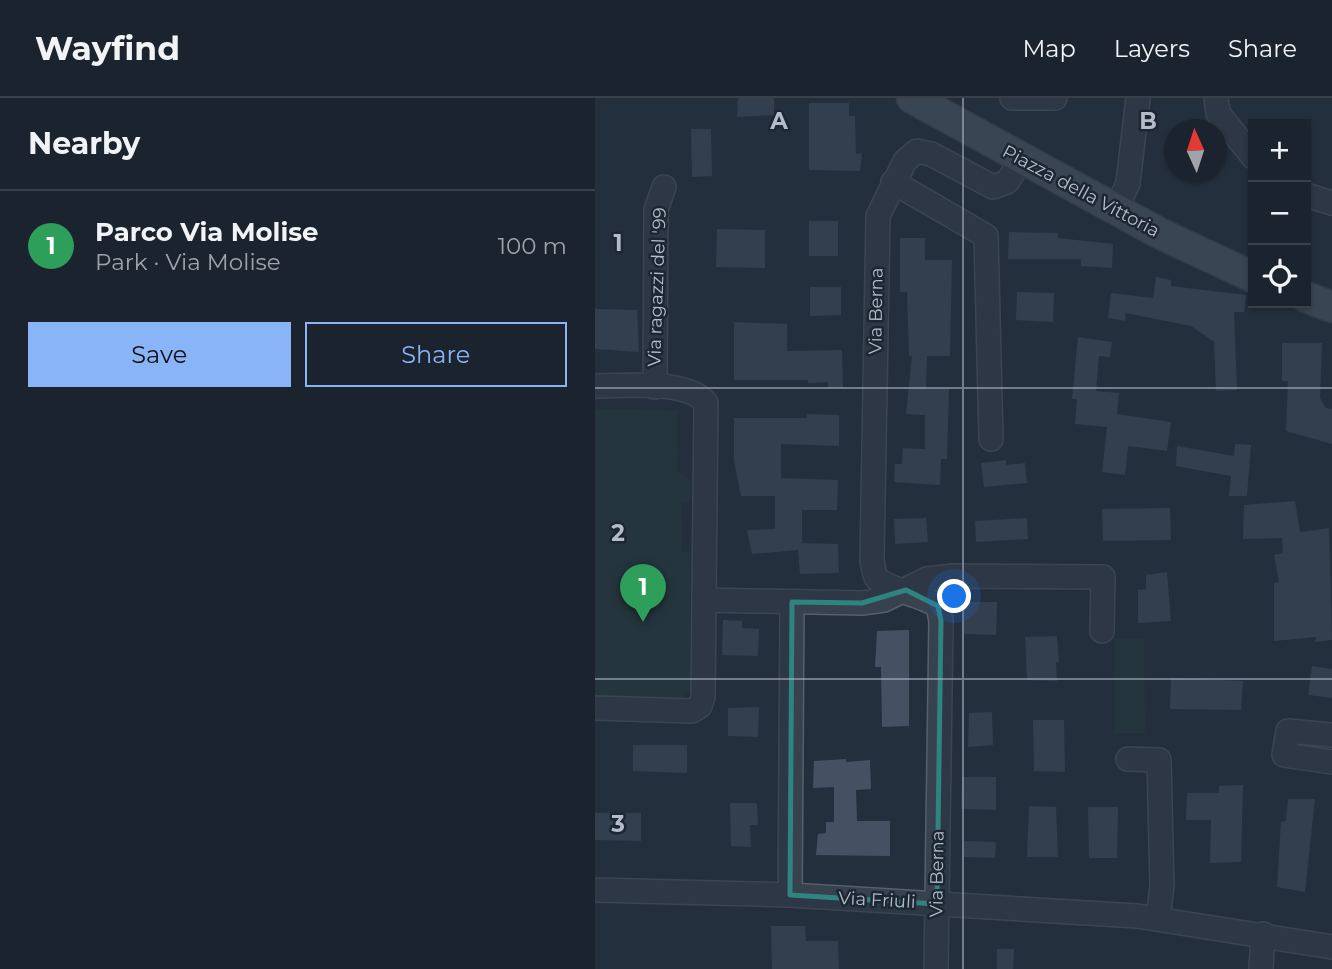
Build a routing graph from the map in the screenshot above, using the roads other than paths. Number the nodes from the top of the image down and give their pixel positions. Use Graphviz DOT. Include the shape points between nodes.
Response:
graph roads {
  1 [pos="912,98"];
  2 [pos="1012,98"];
  3 [pos="1055,98"];
  4 [pos="1138,98"];
  5 [pos="1216,98"];
  6 [pos="1248,151"];
  7 [pos="1022,160"];
  8 [pos="893,182"];
  9 [pos="664,187"];
  10 [pos="1311,197"];
  11 [pos="1332,203"];
  12 [pos="1116,210"];
  13 [pos="1248,275"];
  14 [pos="1311,299"];
  15 [pos="1332,307"];
  16 [pos="595,386"];
  17 [pos="655,387"];
  18 [pos="991,439"];
  19 [pos="906,590"];
  20 [pos="704,600"];
  21 [pos="792,602"];
  22 [pos="1102,631"];
  23 [pos="595,708"];
  24 [pos="1332,735"];
  25 [pos="1128,759"];
  26 [pos="1332,762"];
  27 [pos="595,890"];
  28 [pos="790,895"];
  29 [pos="937,904"];
  30 [pos="1158,919"];
  31 [pos="1263,934"];
  32 [pos="1332,947"];
  33 [pos="936,969"];
  34 [pos="1261,969"];
  1 -- 7 [label="main road, Piazza della Vittoria"];
  2 -- 3 [label="street"];
  4 -- 12 [label="street" via="1128,183"];
  5 -- 6 [label="street" via="1219,113"];
  7 -- 8 [label="street, Via Berna" via="1007,182 993,187 932,154 917,151"];
  7 -- 12 [label="main road, Piazza della Vittoria"];
  8 -- 18 [label="street" via="986,236"];
  8 -- 19 [label="street, Via Berna" via="878,216 872,560 876,577 885,585"];
  9 -- 17 [label="street, Via ragazzi del '99" via="656,209"];
  10 -- 11 [label="street"];
  12 -- 13 [label="main road, Piazza della Vittoria"];
  14 -- 15 [label="main road"];
  16 -- 17 [label="street, Via ragazzi del '99"];
  17 -- 20 [label="street, Via ragazzi del '99" via="692,391 706,402"];
  19 -- 21 [label="street" via="862,603"];
  19 -- 22 [label="street" via="927,579 953,576 1103,577"];
  19 -- 29 [label="street, Via Berna" via="938,606 941,621"];
  20 -- 21 [label="street"];
  20 -- 23 [label="street" via="700,706 692,711"];
  21 -- 28 [label="street"];
  24 -- 26 [label="street" via="1288,731 1284,755"];
  25 -- 30 [label="street" via="1159,760"];
  27 -- 28 [label="street, Via Friuli"];
  28 -- 29 [label="street, Via Friuli"];
  29 -- 30 [label="street, Via Friuli"];
  29 -- 33 [label="street, Via Berna"];
  30 -- 31 [label="street, Via Friuli"];
  31 -- 32 [label="street, Via Friuli"];
  31 -- 34 [label="street"];
}
